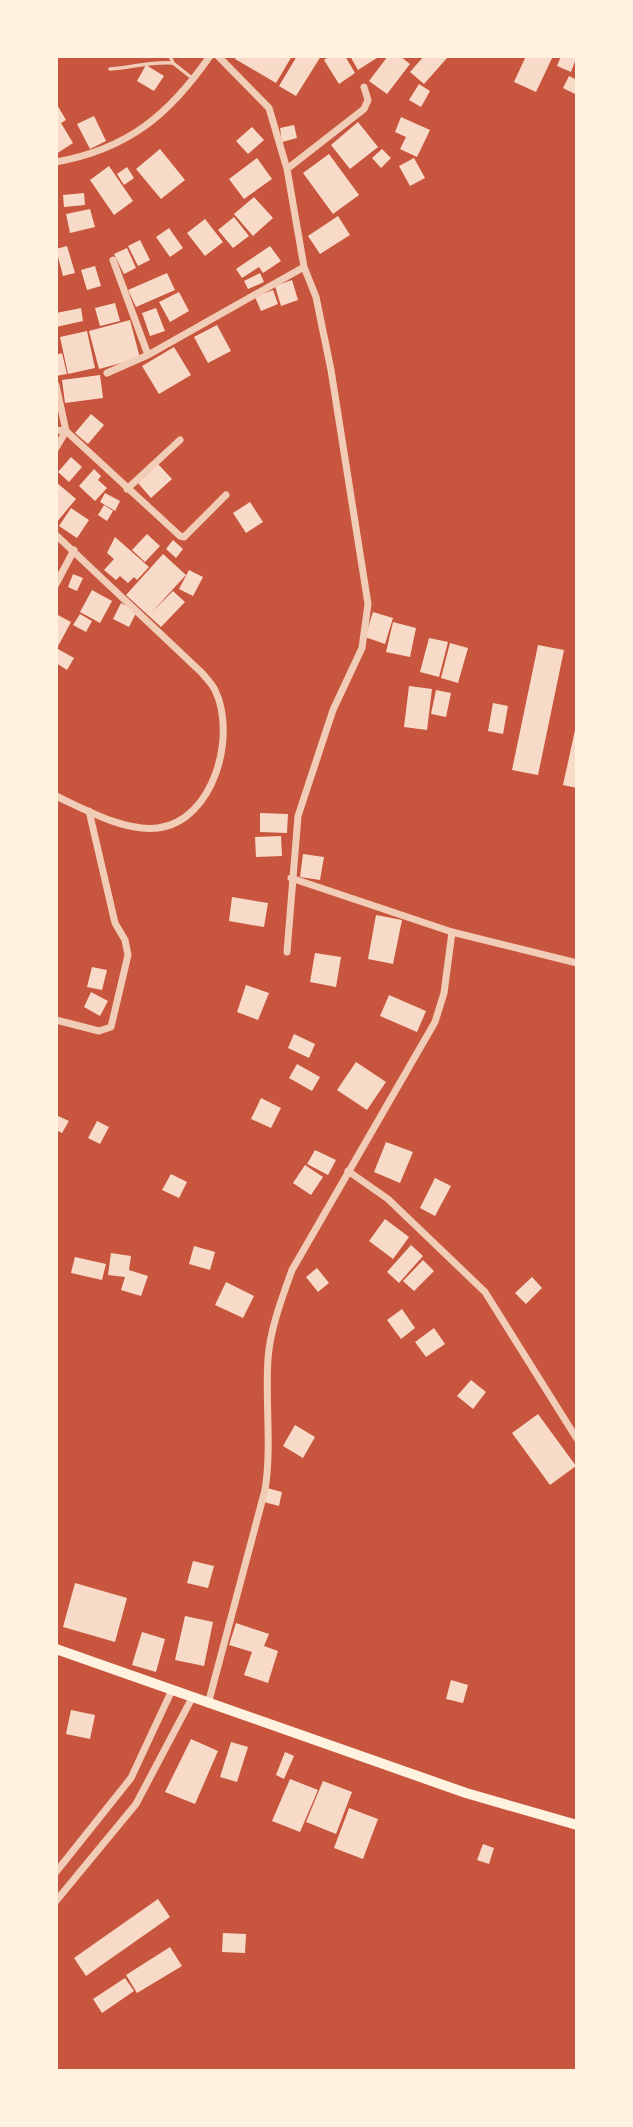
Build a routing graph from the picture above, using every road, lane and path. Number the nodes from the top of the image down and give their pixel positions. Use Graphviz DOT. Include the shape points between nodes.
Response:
graph roads {
  1 [pos="170,56"];
  2 [pos="210,56"];
  3 [pos="218,56"];
  4 [pos="173,63"];
  5 [pos="110,69"];
  6 [pos="194,79"];
  7 [pos="364,87"];
  8 [pos="56,162"];
  9 [pos="287,169"];
  10 [pos="113,260"];
  11 [pos="304,267"];
  12 [pos="148,355"];
  13 [pos="107,373"];
  14 [pos="56,385"];
  15 [pos="56,430"];
  16 [pos="66,431"];
  17 [pos="180,440"];
  18 [pos="56,449"];
  19 [pos="127,489"];
  20 [pos="226,495"];
  21 [pos="56,535"];
  22 [pos="74,550"];
  23 [pos="56,584"];
  24 [pos="56,796"];
  25 [pos="89,811"];
  26 [pos="291,878"];
  27 [pos="452,932"];
  28 [pos="288,953"];
  29 [pos="577,963"];
  30 [pos="56,1020"];
  31 [pos="348,1171"];
  32 [pos="577,1439"];
  33 [pos="56,1649"];
  34 [pos="172,1690"];
  35 [pos="192,1698"];
  36 [pos="208,1704"];
  37 [pos="577,1825"];
  38 [pos="56,1872"];
  39 [pos="56,1901"];
  1 -- 4 [label="lane"];
  2 -- 6 [label="street"];
  3 -- 9 [label="street" via="269,108"];
  4 -- 5 [label="lane" via="150,61"];
  4 -- 6 [label="lane"];
  6 -- 8 [label="street" via="162,114 129,139 98,153"];
  7 -- 9 [label="street" via="368,100 363,109"];
  9 -- 11 [label="street"];
  10 -- 12 [label="street"];
  11 -- 12 [label="street"];
  11 -- 26 [label="street" via="316,297 331,370 368,614 362,648 333,709 298,816"];
  12 -- 13 [label="street"];
  14 -- 16 [label="street"];
  15 -- 16 [label="street"];
  16 -- 18 [label="street"];
  16 -- 19 [label="street"];
  17 -- 19 [label="street"];
  19 -- 20 [label="street" via="184,537"];
  21 -- 22 [label="street"];
  22 -- 23 [label="street"];
  22 -- 25 [label="street" via="202,673 215,691 222,729 211,783 185,818 150,828"];
  24 -- 25 [label="street"];
  25 -- 30 [label="street" via="115,923 129,960 111,1027 99,1031"];
  26 -- 27 [label="street"];
  26 -- 28 [label="street"];
  27 -- 29 [label="street"];
  27 -- 31 [label="street" via="435,1022"];
  31 -- 32 [label="street" via="388,1199 485,1292"];
  31 -- 36 [label="street" via="292,1269 278,1309 268,1358 265,1490"];
  33 -- 34 [label="main road"];
  34 -- 35 [label="main road"];
  34 -- 38 [label="street" via="131,1778"];
  35 -- 36 [label="main road"];
  35 -- 39 [label="street" via="136,1804"];
  36 -- 37 [label="main road" via="466,1793"];
}
